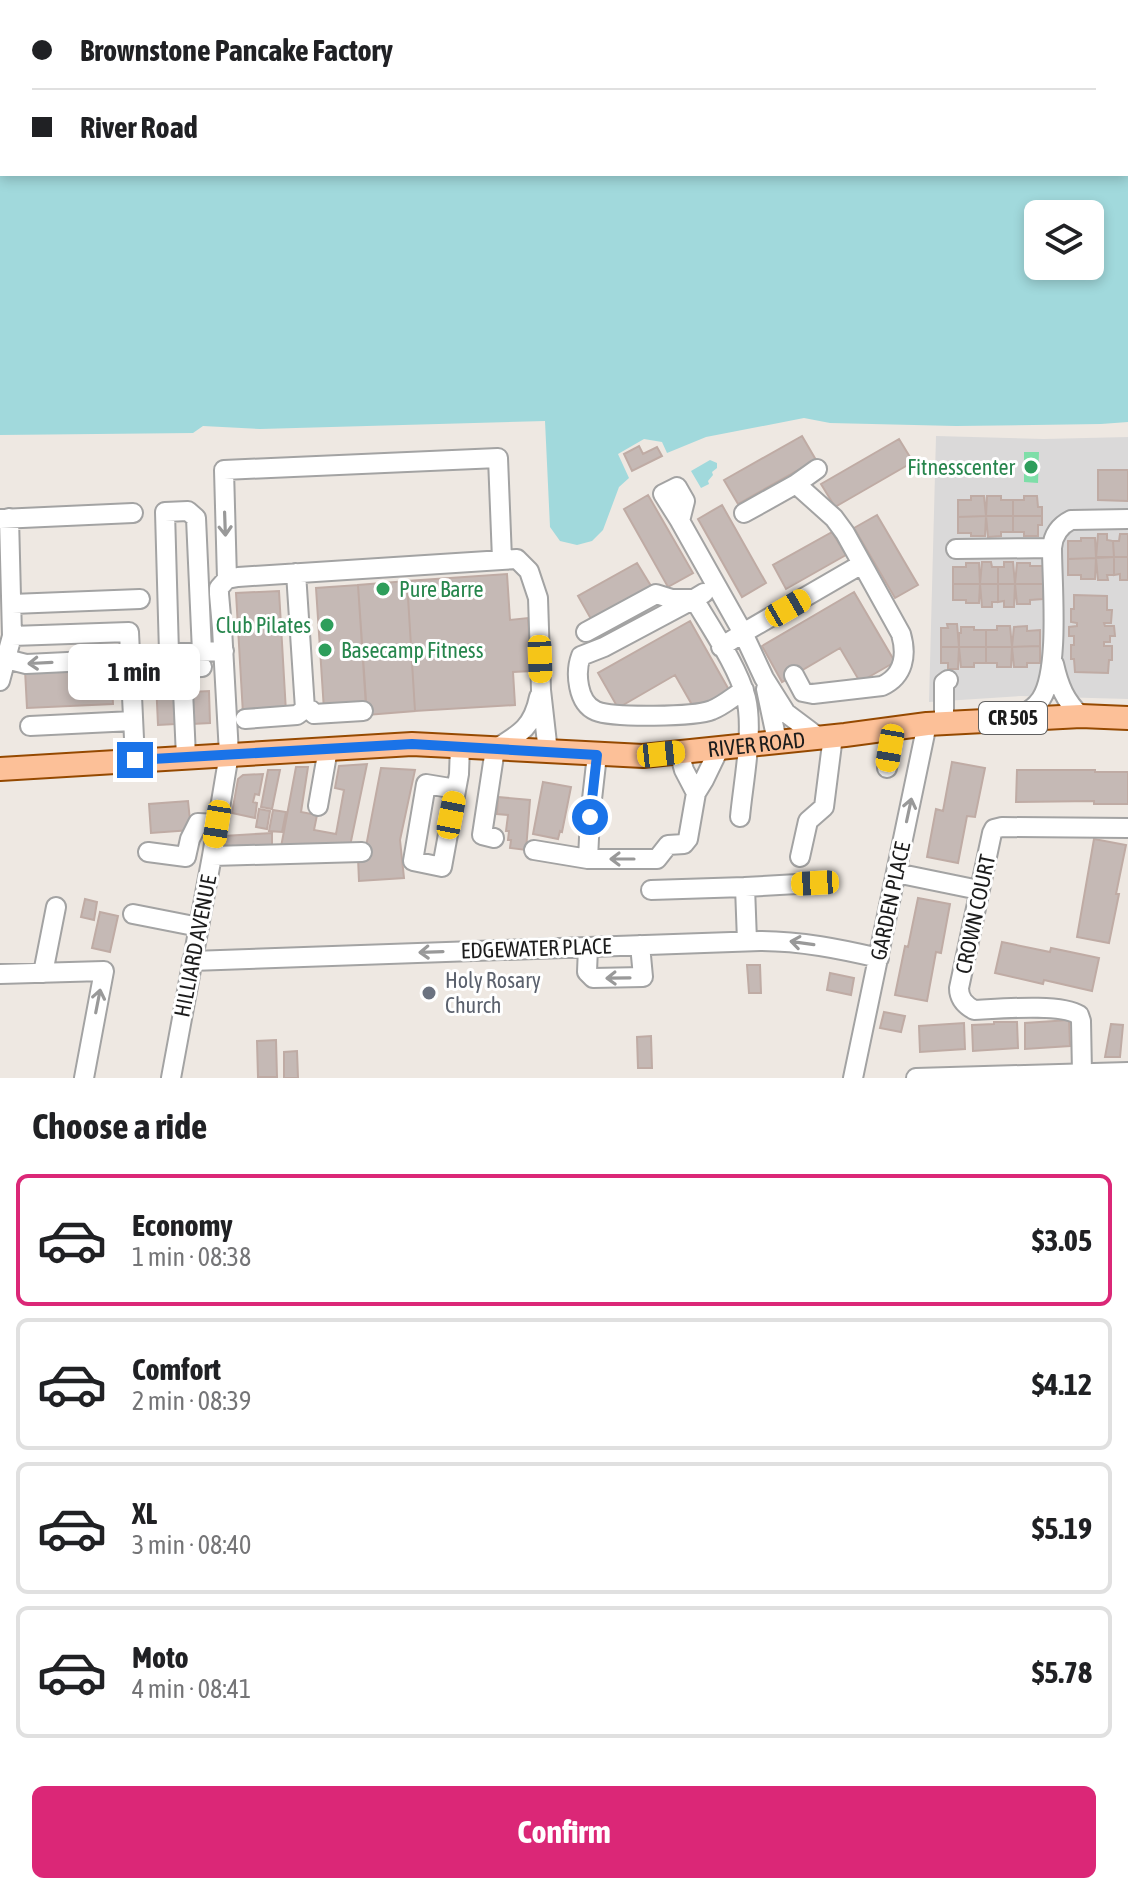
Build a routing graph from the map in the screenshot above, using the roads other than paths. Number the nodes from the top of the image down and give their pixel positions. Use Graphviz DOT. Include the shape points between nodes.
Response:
graph roads {
  1 [pos="817,469"];
  2 [pos="796,484"];
  3 [pos="133,513"];
  4 [pos="744,513"];
  5 [pos="4,519"];
  6 [pos="1128,519"];
  7 [pos="680,521"];
  8 [pos="1052,548"];
  9 [pos="956,549"];
  10 [pos="509,559"];
  11 [pos="862,564"];
  12 [pos="296,573"];
  13 [pos="227,579"];
  14 [pos="717,585"];
  15 [pos="140,599"];
  16 [pos="694,599"];
  17 [pos="12,604"];
  18 [pos="586,632"];
  19 [pos="743,633"];
  20 [pos="721,647"];
  21 [pos="7,648"];
  22 [pos="224,651"];
  23 [pos="1053,658"];
  24 [pos="130,659"];
  25 [pos="202,660"];
  26 [pos="794,675"];
  27 [pos="764,678"];
  28 [pos="948,680"];
  29 [pos="0,681"];
  30 [pos="541,690"];
  31 [pos="744,690"];
  32 [pos="305,709"];
  33 [pos="363,711"];
  34 [pos="1081,716"];
  35 [pos="1017,718"];
  36 [pos="1128,718"];
  37 [pos="245,719"];
  38 [pos="133,721"];
  39 [pos="935,723"];
  40 [pos="30,726"];
  41 [pos="894,728"];
  42 [pos="826,736"];
  43 [pos="777,741"];
  44 [pos="748,745"];
  45 [pos="460,746"];
  46 [pos="328,749"];
  47 [pos="495,749"];
  48 [pos="719,749"];
  49 [pos="548,752"];
  50 [pos="679,752"];
  51 [pos="229,754"];
  52 [pos="597,755"];
  53 [pos="186,757"];
  54 [pos="135,760"];
  55 [pos="887,768"];
  56 [pos="0,769"];
  57 [pos="456,789"];
  58 [pos="696,793"];
  59 [pos="318,806"];
  60 [pos="740,817"];
  61 [pos="217,824"];
  62 [pos="1128,828"];
  63 [pos="494,838"];
  64 [pos="534,850"];
  65 [pos="148,852"];
  66 [pos="362,852"];
  67 [pos="212,856"];
  68 [pos="800,857"];
  69 [pos="588,859"];
  70 [pos="896,873"];
  71 [pos="815,883"];
  72 [pos="745,887"];
  73 [pos="651,890"];
  74 [pos="979,890"];
  75 [pos="56,907"];
  76 [pos="133,914"];
  77 [pos="199,927"];
  78 [pos="747,941"];
  79 [pos="640,945"];
  80 [pos="588,947"];
  81 [pos="879,958"];
  82 [pos="192,961"];
  83 [pos="43,973"];
  84 [pos="0,974"];
  85 [pos="1128,1072"];
  86 [pos="1089,1075"];
  87 [pos="84,1078"];
  88 [pos="171,1078"];
  89 [pos="853,1078"];
  90 [pos="916,1078"];
  1 -- 2 [label="street"];
  2 -- 4 [label="street"];
  2 -- 11 [label="street" via="834,518"];
  3 -- 5 [label="street"];
  5 -- 17 [label="street"];
  6 -- 8 [label="street" via="1071,520 1057,531"];
  7 -- 14 [label="street"];
  8 -- 9 [label="street"];
  8 -- 23 [label="street"];
  10 -- 12 [label="street"];
  10 -- 13 [label="street, HILLIARD AVENUE, one-way" via="498,458 224,470"];
  10 -- 30 [label="street" via="529,571 538,598"];
  11 -- 19 [label="street"];
  11 -- 26 [label="street" via="901,634 904,652 898,676 882,686 813,694 803,692"];
  12 -- 13 [label="street"];
  12 -- 32 [label="street"];
  13 -- 22 [label="street, HILLIARD AVENUE" via="219,588"];
  14 -- 16 [label="street"];
  14 -- 19 [label="street"];
  15 -- 17 [label="street"];
  16 -- 18 [label="street" via="656,594"];
  16 -- 20 [label="street"];
  16 -- 31 [label="street" via="581,656 580,693 597,712 691,715 714,710"];
  17 -- 21 [label="street"];
  19 -- 20 [label="street"];
  19 -- 27 [label="street"];
  20 -- 31 [label="street"];
  24 -- 21 [label="street, one-way" via="26,664"];
  21 -- 24 [label="street" via="129,632"];
  21 -- 29 [label="street"];
  22 -- 25 [label="street"];
  22 -- 51 [label="street, HILLIARD AVENUE"];
  23 -- 34 [label="street" via="1062,692"];
  23 -- 35 [label="street" via="1043,696"];
  24 -- 38 [label="street"];
  25 -- 25 [label="street" via="169,653 165,512 188,511 196,518"];
  25 -- 53 [label="street" via="182,668"];
  27 -- 42 [label="street" via="786,713"];
  27 -- 43 [label="street"];
  28 -- 39 [label="street, GARDEN PLACE"];
  30 -- 47 [label="street" via="530,723"];
  30 -- 49 [label="street"];
  31 -- 44 [label="street"];
  32 -- 33 [label="street" via="314,714"];
  32 -- 37 [label="street" via="297,715"];
  34 -- 35 [label="main road, RIVER ROAD / CR 505"];
  34 -- 36 [label="main road, RIVER ROAD / CR 505"];
  35 -- 39 [label="main road, RIVER ROAD / CR 505"];
  38 -- 40 [label="street"];
  38 -- 54 [label="street"];
  39 -- 41 [label="main road, RIVER ROAD / CR 505"];
  70 -- 39 [label="street, GARDEN PLACE, one-way"];
  41 -- 42 [label="main road, RIVER ROAD / CR 505"];
  41 -- 55 [label="street"];
  42 -- 43 [label="main road, RIVER ROAD / CR 505"];
  42 -- 68 [label="street" via="824,807 808,821"];
  43 -- 44 [label="main road, RIVER ROAD / CR 505"];
  44 -- 48 [label="main road, RIVER ROAD / CR 505"];
  44 -- 60 [label="street"];
  45 -- 46 [label="main road, RIVER ROAD / CR 505"];
  45 -- 47 [label="main road, RIVER ROAD / CR 505"];
  45 -- 57 [label="street"];
  46 -- 51 [label="main road, RIVER ROAD / CR 505"];
  46 -- 59 [label="street"];
  47 -- 49 [label="main road, RIVER ROAD / CR 505"];
  47 -- 63 [label="street" via="482,835"];
  48 -- 50 [label="main road, RIVER ROAD / CR 505"];
  48 -- 58 [label="street"];
  49 -- 52 [label="main road, RIVER ROAD / CR 505"];
  50 -- 52 [label="main road, RIVER ROAD / CR 505"];
  50 -- 58 [label="street"];
  51 -- 53 [label="main road, RIVER ROAD / CR 505"];
  51 -- 61 [label="street, HILLIARD AVENUE"];
  52 -- 69 [label="street"];
  53 -- 54 [label="main road, RIVER ROAD / CR 505"];
  54 -- 56 [label="main road, RIVER ROAD / CR 505"];
  58 -- 69 [label="street, one-way" via="684,844 668,845 657,859"];
  61 -- 65 [label="street" via="198,823 186,857"];
  61 -- 67 [label="street, HILLIARD AVENUE"];
  62 -- 74 [label="street, CROWN COURT" via="994,829"];
  64 -- 69 [label="street"];
  66 -- 67 [label="street"];
  67 -- 77 [label="street, HILLIARD AVENUE"];
  70 -- 74 [label="street"];
  70 -- 81 [label="street, GARDEN PLACE"];
  71 -- 72 [label="street"];
  72 -- 73 [label="street"];
  72 -- 78 [label="street"];
  74 -- 86 [label="street, CROWN COURT" via="961,999 974,1010 1073,1011 1081,1021"];
  75 -- 83 [label="street"];
  76 -- 77 [label="street"];
  77 -- 82 [label="street, HILLIARD AVENUE"];
  78 -- 79 [label="street, EDGEWATER PLACE"];
  81 -- 78 [label="street, EDGEWATER PLACE, one-way" via="783,941"];
  79 -- 80 [label="street, EDGEWATER PLACE"];
  79 -- 80 [label="street, one-way" via="643,977 593,978 587,972"];
  80 -- 82 [label="street, EDGEWATER PLACE, one-way"];
  81 -- 89 [label="street, GARDEN PLACE"];
  82 -- 88 [label="street, HILLIARD AVENUE"];
  83 -- 84 [label="street"];
  87 -- 83 [label="street, one-way" via="104,971"];
  85 -- 86 [label="street"];
  86 -- 90 [label="street"];
}
